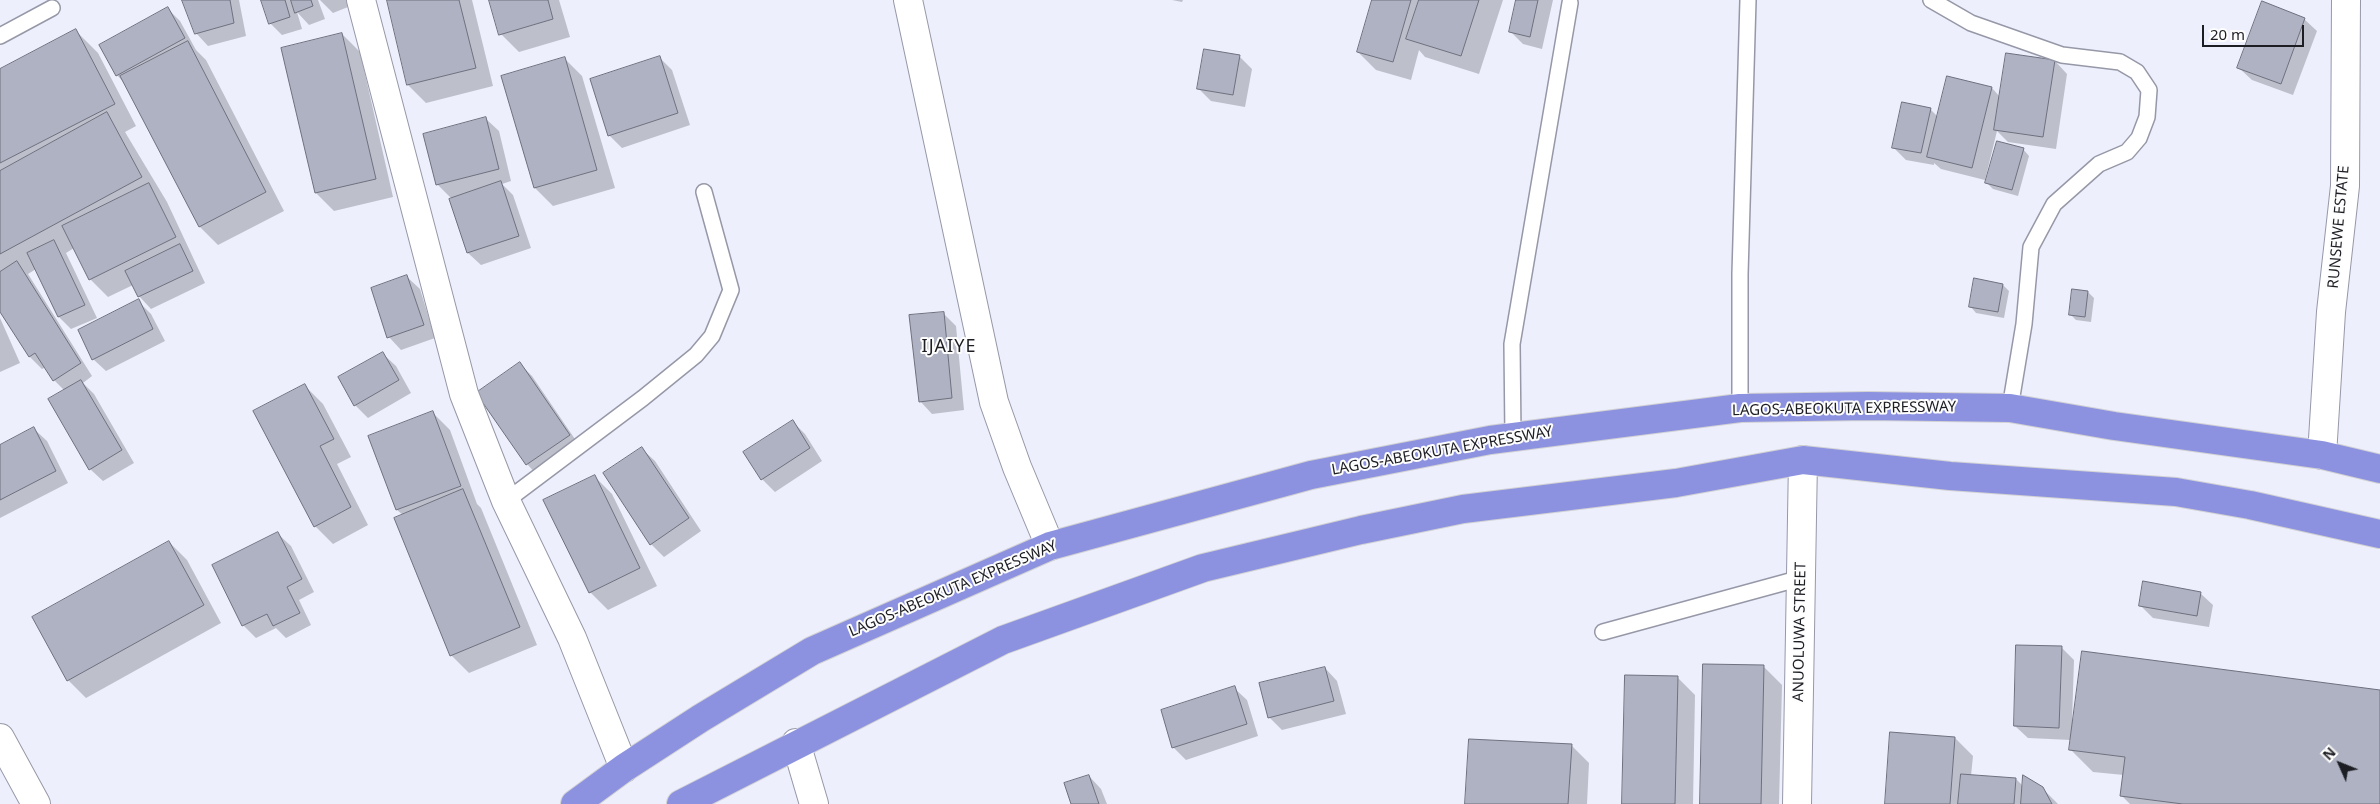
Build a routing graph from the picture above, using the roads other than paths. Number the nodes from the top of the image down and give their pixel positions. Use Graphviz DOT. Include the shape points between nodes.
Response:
graph roads {
  1 [pos="362,0"];
  2 [pos="908,0"];
  3 [pos="1748,0"];
  4 [pos="1931,0"];
  5 [pos="2346,0"];
  6 [pos="1570,2"];
  7 [pos="52,8"];
  8 [pos="0,36"];
  9 [pos="704,192"];
  10 [pos="1740,408"];
  11 [pos="2010,408"];
  12 [pos="1513,437"];
  13 [pos="2322,455"];
  14 [pos="1803,460"];
  15 [pos="2380,469"];
  16 [pos="506,501"];
  17 [pos="2380,534"];
  18 [pos="1050,546"];
  19 [pos="1801,578"];
  20 [pos="1602,632"];
  21 [pos="0,738"];
  22 [pos="796,744"];
  23 [pos="624,768"];
  24 [pos="692,801"];
  25 [pos="36,804"];
  26 [pos="575,804"];
  27 [pos="814,804"];
  28 [pos="1797,804"];
  1 -- 16 [label="street" via="464,394"];
  2 -- 18 [label="street" via="994,402"];
  3 -- 10 [label="lane" via="1740,274"];
  4 -- 11 [label="lane" via="1971,23 2062,55 2120,62 2137,72 2149,90 2147,117 2139,138 2127,152 2099,164 2054,204 2031,247 2024,324"];
  5 -- 13 [label="street, RUNSEWE ESTATE" via="2345,186 2331,312"];
  6 -- 12 [label="lane" via="1512,344"];
  7 -- 8 [label="lane"];
  9 -- 16 [label="lane" via="731,290 712,336 696,355 650,392"];
  10 -- 11 [label="highway, LAGOS-ABEOKUTA EXPRESSWAY"];
  10 -- 12 [label="highway, LAGOS-ABEOKUTA EXPRESSWAY"];
  11 -- 13 [label="highway, LAGOS-ABEOKUTA EXPRESSWAY"];
  12 -- 18 [label="highway, LAGOS-ABEOKUTA EXPRESSWAY" via="1311,475"];
  13 -- 15 [label="highway, LAGOS-ABEOKUTA EXPRESSWAY"];
  14 -- 17 [label="highway" via="1950,476 2176,492"];
  14 -- 19 [label="street, ANUOLUWA STREET"];
  14 -- 22 [label="highway" via="1676,483 1462,509 1203,568 1002,640"];
  16 -- 23 [label="street" via="572,638"];
  18 -- 23 [label="highway, LAGOS-ABEOKUTA EXPRESSWAY" via="812,651"];
  19 -- 20 [label="lane"];
  19 -- 28 [label="street, ANUOLUWA STREET"];
  21 -- 25 [label="street"];
  22 -- 24 [label="highway"];
  22 -- 27 [label="street"];
  23 -- 26 [label="highway, LAGOS-ABEOKUTA EXPRESSWAY"];
}
